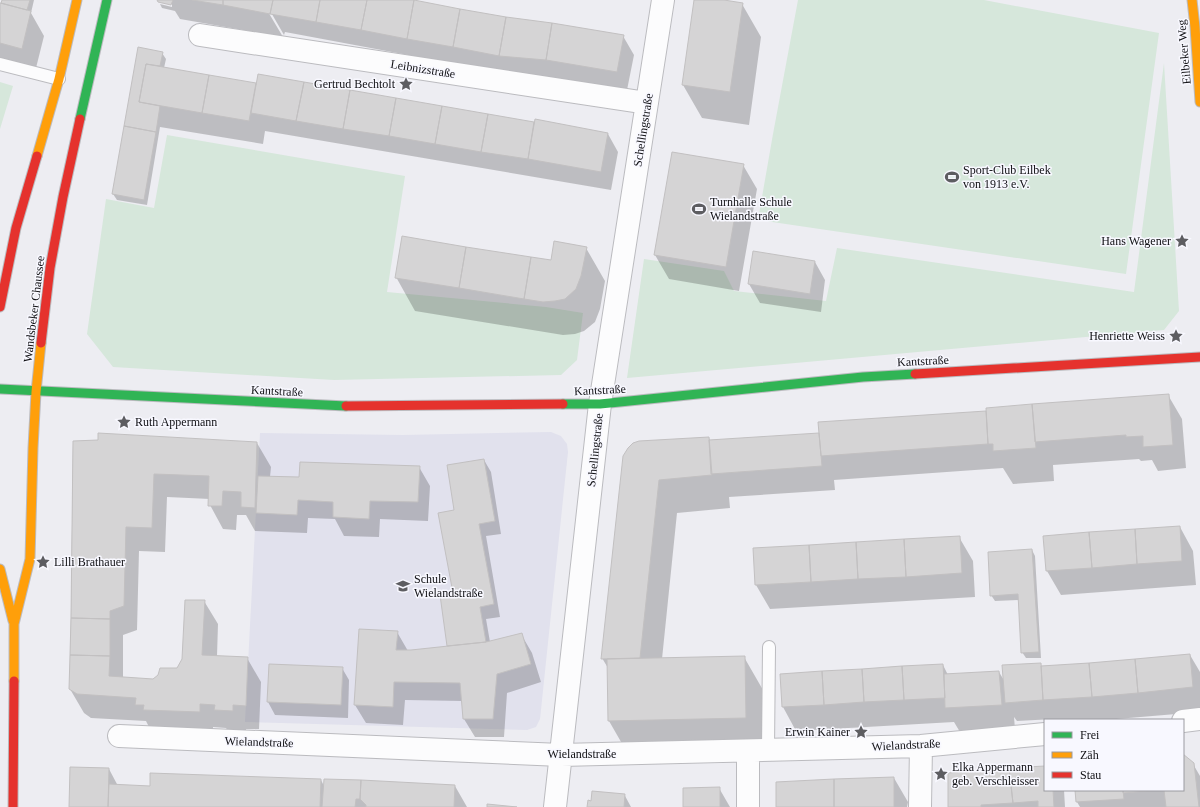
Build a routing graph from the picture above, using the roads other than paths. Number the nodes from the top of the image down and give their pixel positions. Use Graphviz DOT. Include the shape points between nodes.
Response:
graph roads {
  1 [pos="77,0"];
  2 [pos="107,0"];
  3 [pos="663,0"];
  4 [pos="1192,0"];
  5 [pos="200,35"];
  6 [pos="0,64"];
  7 [pos="59,79"];
  8 [pos="1200,102"];
  9 [pos="647,103"];
  10 [pos="0,307"];
  11 [pos="1200,357"];
  12 [pos="0,390"];
  13 [pos="36,392"];
  14 [pos="600,404"];
  15 [pos="0,569"];
  16 [pos="14,624"];
  17 [pos="769,647"];
  18 [pos="7,706"];
  19 [pos="1200,719"];
  20 [pos="1184,721"];
  21 [pos="1044,734"];
  22 [pos="119,736"];
  23 [pos="920,746"];
  24 [pos="758,750"];
  25 [pos="561,755"];
  26 [pos="13,807"];
  27 [pos="555,807"];
  28 [pos="748,807"];
  29 [pos="920,807"];
  1 -- 7 [label="street"];
  2 -- 13 [label="street, Wandsbeker Chaussee" via="57,231 45,305"];
  3 -- 9 [label="street, Schellingstraße"];
  4 -- 8 [label="street, Eilbeker Weg"];
  5 -- 9 [label="street, Leibnizstraße"];
  6 -- 7 [label="lane"];
  7 -- 10 [label="street" via="16,228"];
  9 -- 14 [label="street, Schellingstraße"];
  11 -- 14 [label="street, Kantstraße" via="863,377"];
  12 -- 13 [label="street, Kantstraße"];
  13 -- 14 [label="street, Kantstraße" via="335,406"];
  13 -- 16 [label="street, Wandsbeker Chaussee" via="30,559"];
  14 -- 25 [label="street, Schellingstraße"];
  15 -- 16 [label="street, Wandsbeker Chaussee"];
  16 -- 18 [label="street, Wandsbeker Chaussee"];
  17 -- 24 [label="lane"];
  18 -- 26 [label="street, Wandsbeker Chaussee"];
  19 -- 20 [label="street"];
  21 -- 23 [label="street, Wielandstraße"];
  22 -- 25 [label="street, Wielandstraße"];
  23 -- 24 [label="street, Wielandstraße"];
  23 -- 29 [label="street"];
  24 -- 25 [label="street, Wielandstraße"];
  24 -- 28 [label="street"];
  25 -- 27 [label="street, Schellingstraße"];
}
